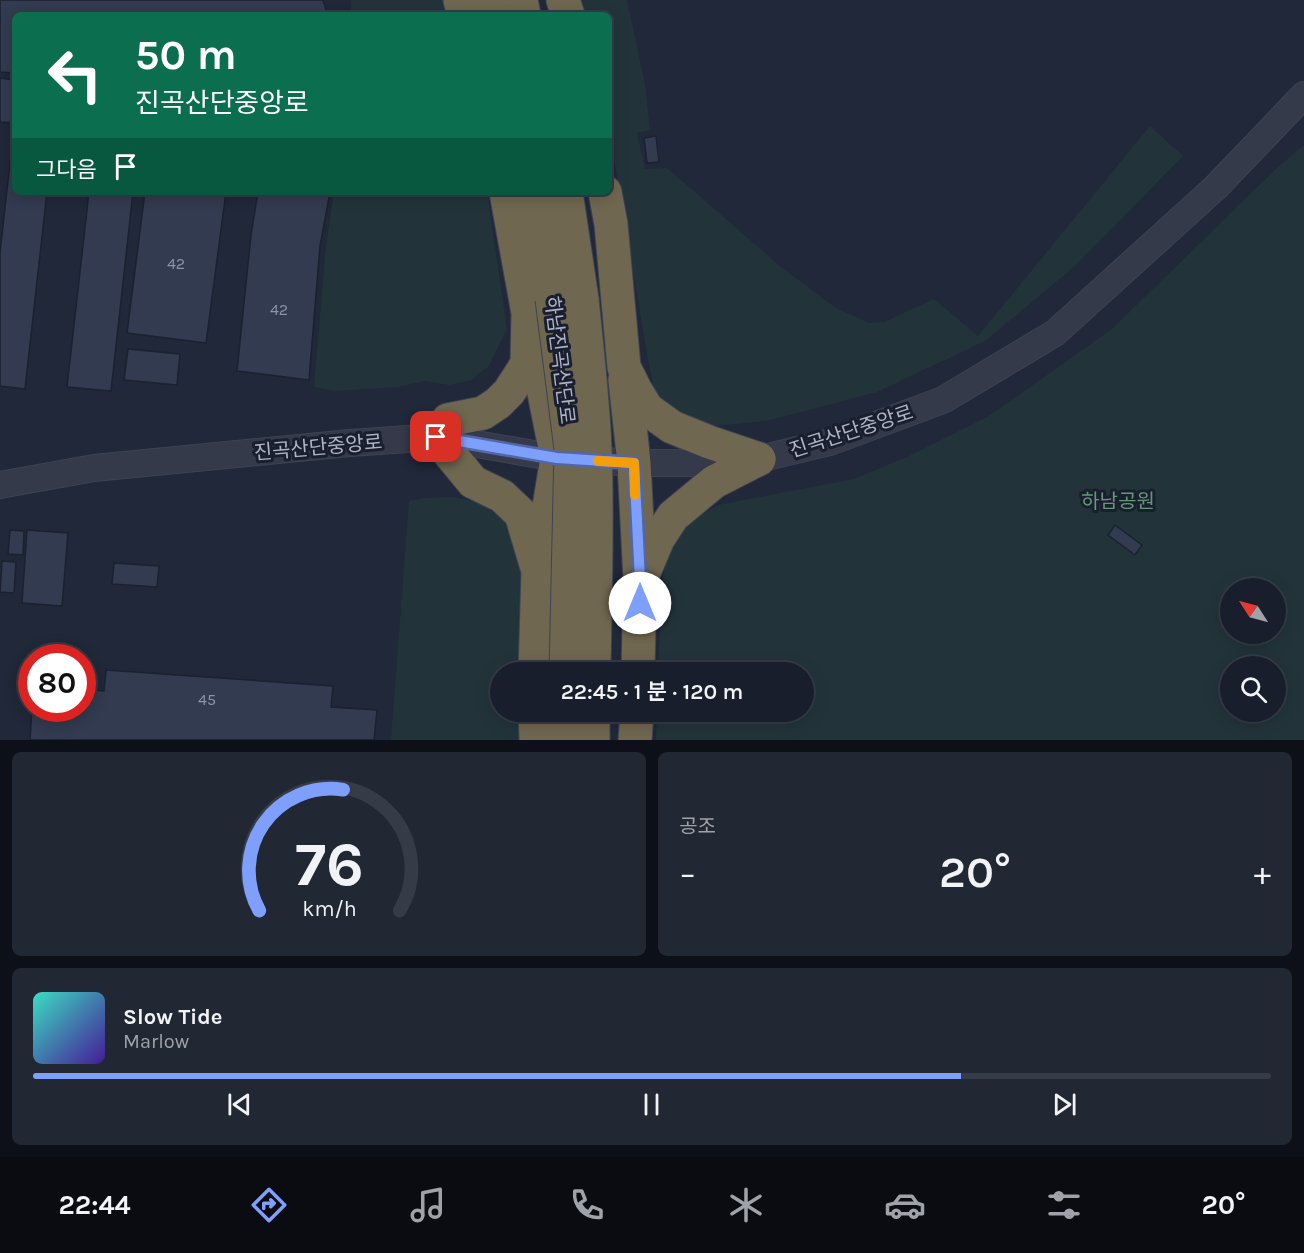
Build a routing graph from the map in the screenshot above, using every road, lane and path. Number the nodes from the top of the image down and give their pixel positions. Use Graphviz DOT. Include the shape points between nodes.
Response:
graph roads {
  1 [pos="1304,95"];
  2 [pos="507,195"];
  3 [pos="537,195"];
  4 [pos="566,195"];
  5 [pos="606,195"];
  6 [pos="554,304"];
  7 [pos="624,367"];
  8 [pos="436,437"];
  9 [pos="557,458"];
  10 [pos="759,459"];
  11 [pos="634,463"];
  12 [pos="0,485"];
  13 [pos="538,571"];
  14 [pos="640,580"];
  15 [pos="535,662"];
  16 [pos="566,662"];
  17 [pos="594,662"];
  18 [pos="638,662"];
  19 [pos="535,722"];
  20 [pos="566,722"];
  21 [pos="593,722"];
  22 [pos="636,722"];
  23 [pos="536,740"];
  24 [pos="565,740"];
  25 [pos="592,740"];
  26 [pos="635,740"];
  1 -- 10 [label="street, 진곡산단중앙로" via="1216,187 1055,333 943,400 830,442"];
  2 -- 6 [label="highway"];
  3 -- 6 [label="highway, 하남진곡산단로"];
  4 -- 6 [label="highway, 하남진곡산단로"];
  5 -- 7 [label="highway"];
  6 -- 8 [label="highway" via="509,392 483,412 448,420"];
  6 -- 9 [label="highway"];
  6 -- 16 [label="highway, 하남진곡산단로, bridge" via="571,449"];
  6 -- 17 [label="highway, 하남진곡산단로, bridge" via="591,387 596,518"];
  7 -- 10 [label="highway" via="647,409 672,427"];
  7 -- 11 [label="highway"];
  8 -- 9 [label="street, 진곡산단중앙로"];
  8 -- 12 [label="street, 진곡산단중앙로" via="94,468"];
  8 -- 13 [label="highway" via="473,482 502,496 521,514"];
  9 -- 11 [label="street, 진곡산단중앙로"];
  9 -- 13 [label="highway"];
  10 -- 11 [label="street, 진곡산단중앙로"];
  10 -- 14 [label="highway" via="714,482 673,516"];
  11 -- 14 [label="highway"];
  13 -- 15 [label="highway"];
  14 -- 18 [label="highway"];
  19 -- 23 [label="highway"];
  20 -- 24 [label="highway"];
  21 -- 25 [label="highway"];
  22 -- 26 [label="highway"];
}
